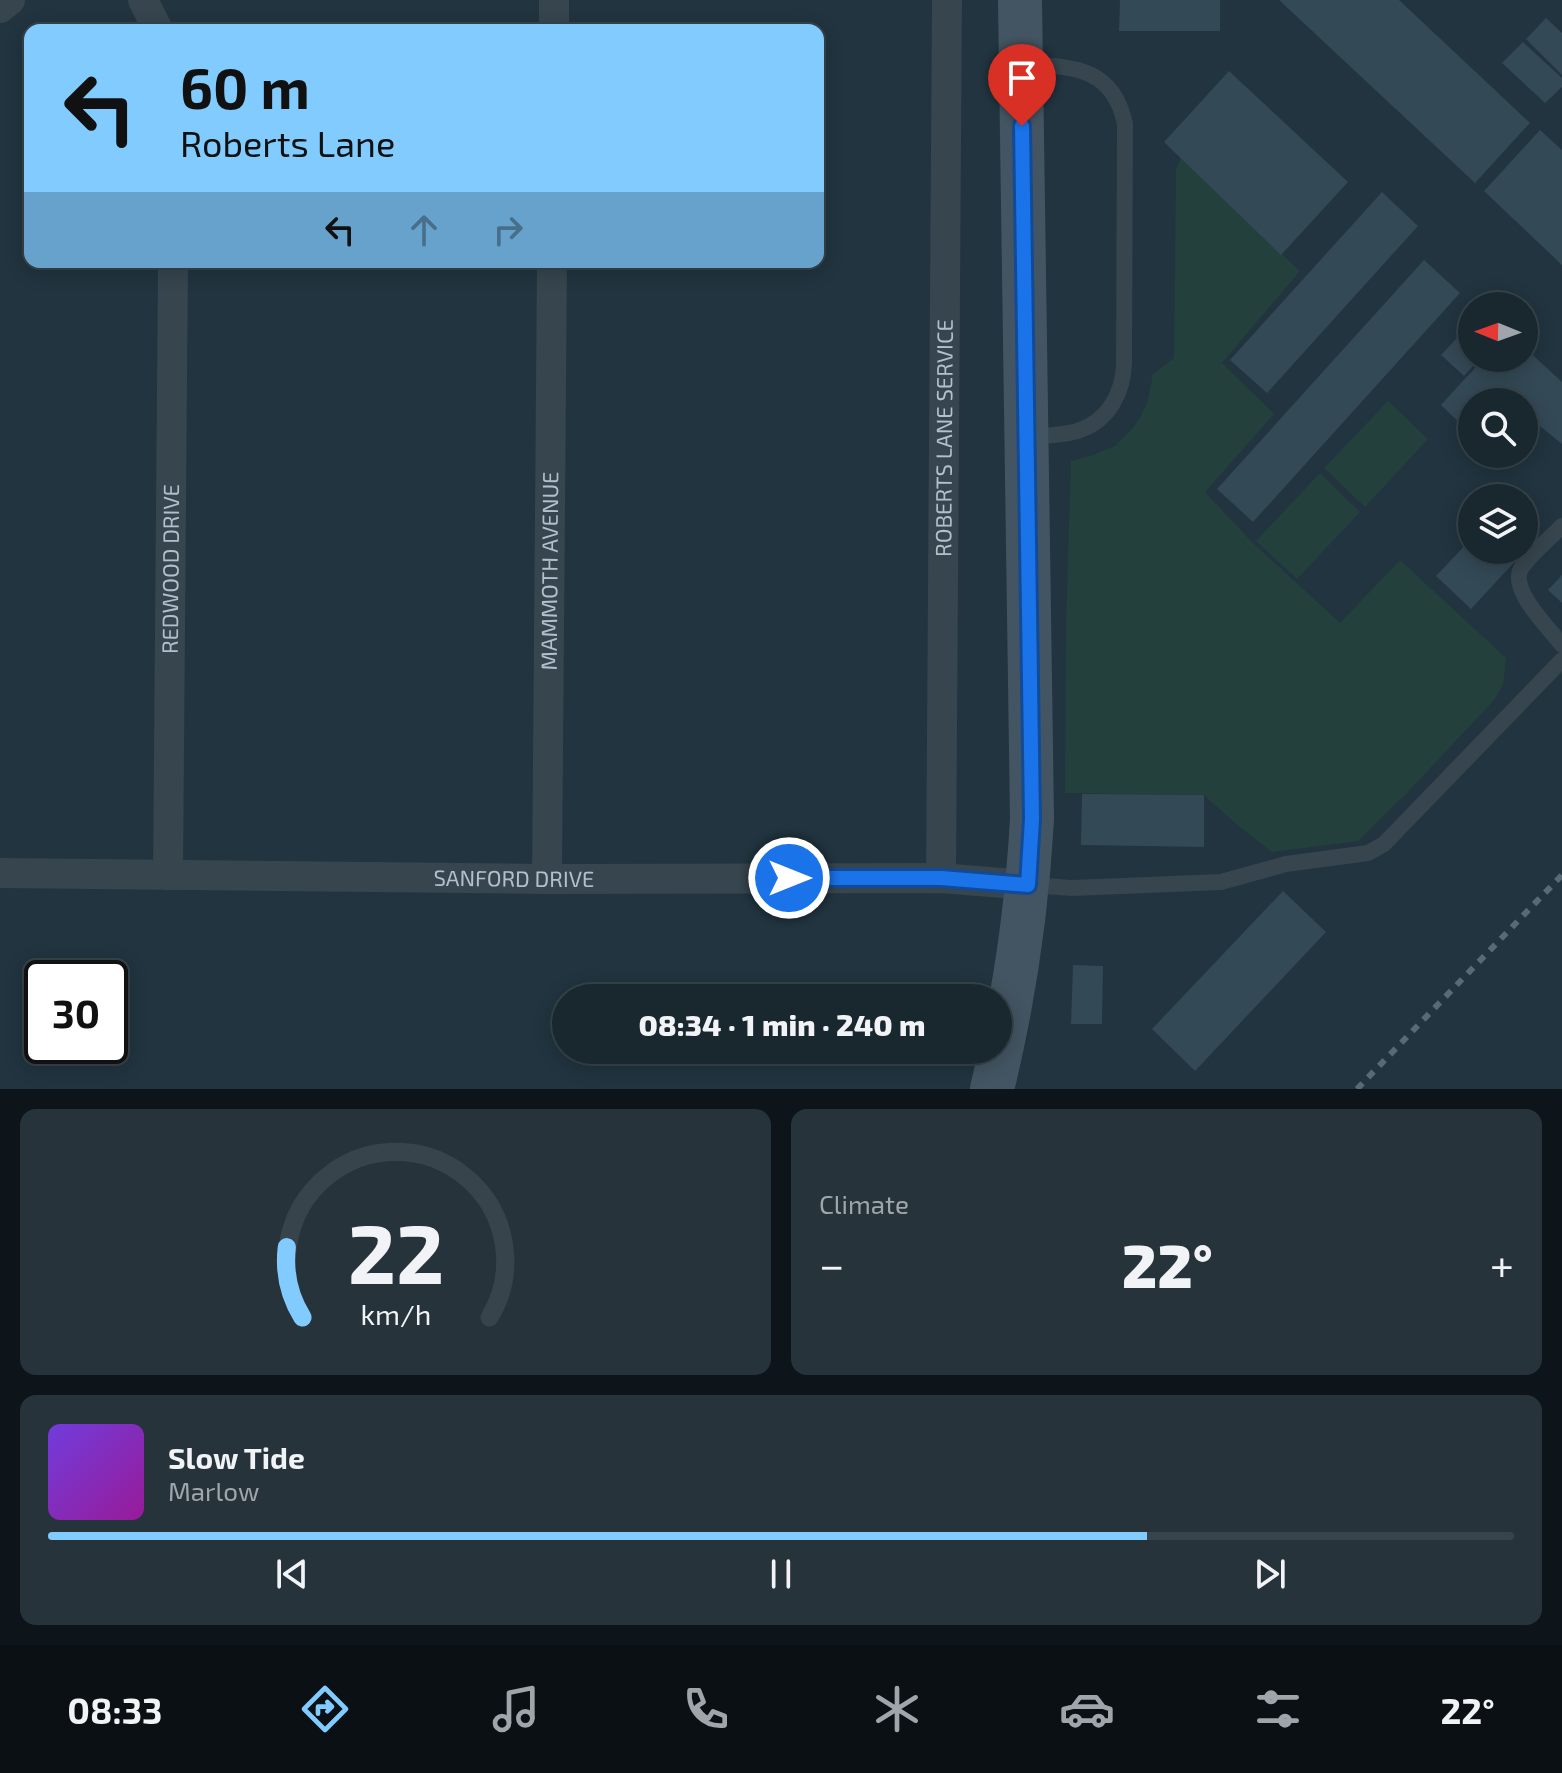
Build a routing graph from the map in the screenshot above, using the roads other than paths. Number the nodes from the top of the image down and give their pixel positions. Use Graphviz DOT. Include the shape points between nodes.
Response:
graph roads {
  1 [pos="10,0"];
  2 [pos="143,0"];
  3 [pos="554,0"];
  4 [pos="947,0"];
  5 [pos="1020,0"];
  6 [pos="0,8"];
  7 [pos="155,24"];
  8 [pos="554,24"];
  9 [pos="1021,64"];
  10 [pos="173,268"];
  11 [pos="552,268"];
  12 [pos="1027,438"];
  13 [pos="1562,526"];
  14 [pos="1562,645"];
  15 [pos="1562,660"];
  16 [pos="0,873"];
  17 [pos="168,875"];
  18 [pos="941,878"];
  19 [pos="547,879"];
  20 [pos="1028,885"];
  21 [pos="992,1089"];
  1 -- 6 [label="street"];
  2 -- 7 [label="street"];
  3 -- 8 [label="street"];
  4 -- 18 [label="street, ROBERTS LANE SERVICE"];
  5 -- 9 [label="main road"];
  9 -- 12 [label="main road"];
  9 -- 12 [label="lane" via="1066,66 1094,76 1116,97 1125,124 1120,392 1095,422 1079,431"];
  10 -- 17 [label="street, REDWOOD DRIVE"];
  11 -- 19 [label="street, MAMMOTH AVENUE"];
  12 -- 20 [label="main road" via="1032,819"];
  13 -- 14 [label="lane" via="1521,568 1518,580"];
  15 -- 20 [label="lane" via="1384,844 1368,853 1286,864 1221,882"];
  16 -- 17 [label="street, SANFORD DRIVE"];
  17 -- 19 [label="street, SANFORD DRIVE"];
  18 -- 19 [label="street, SANFORD DRIVE"];
  18 -- 20 [label="street, SANFORD DRIVE"];
  20 -- 21 [label="main road" via="1016,981"];
}
